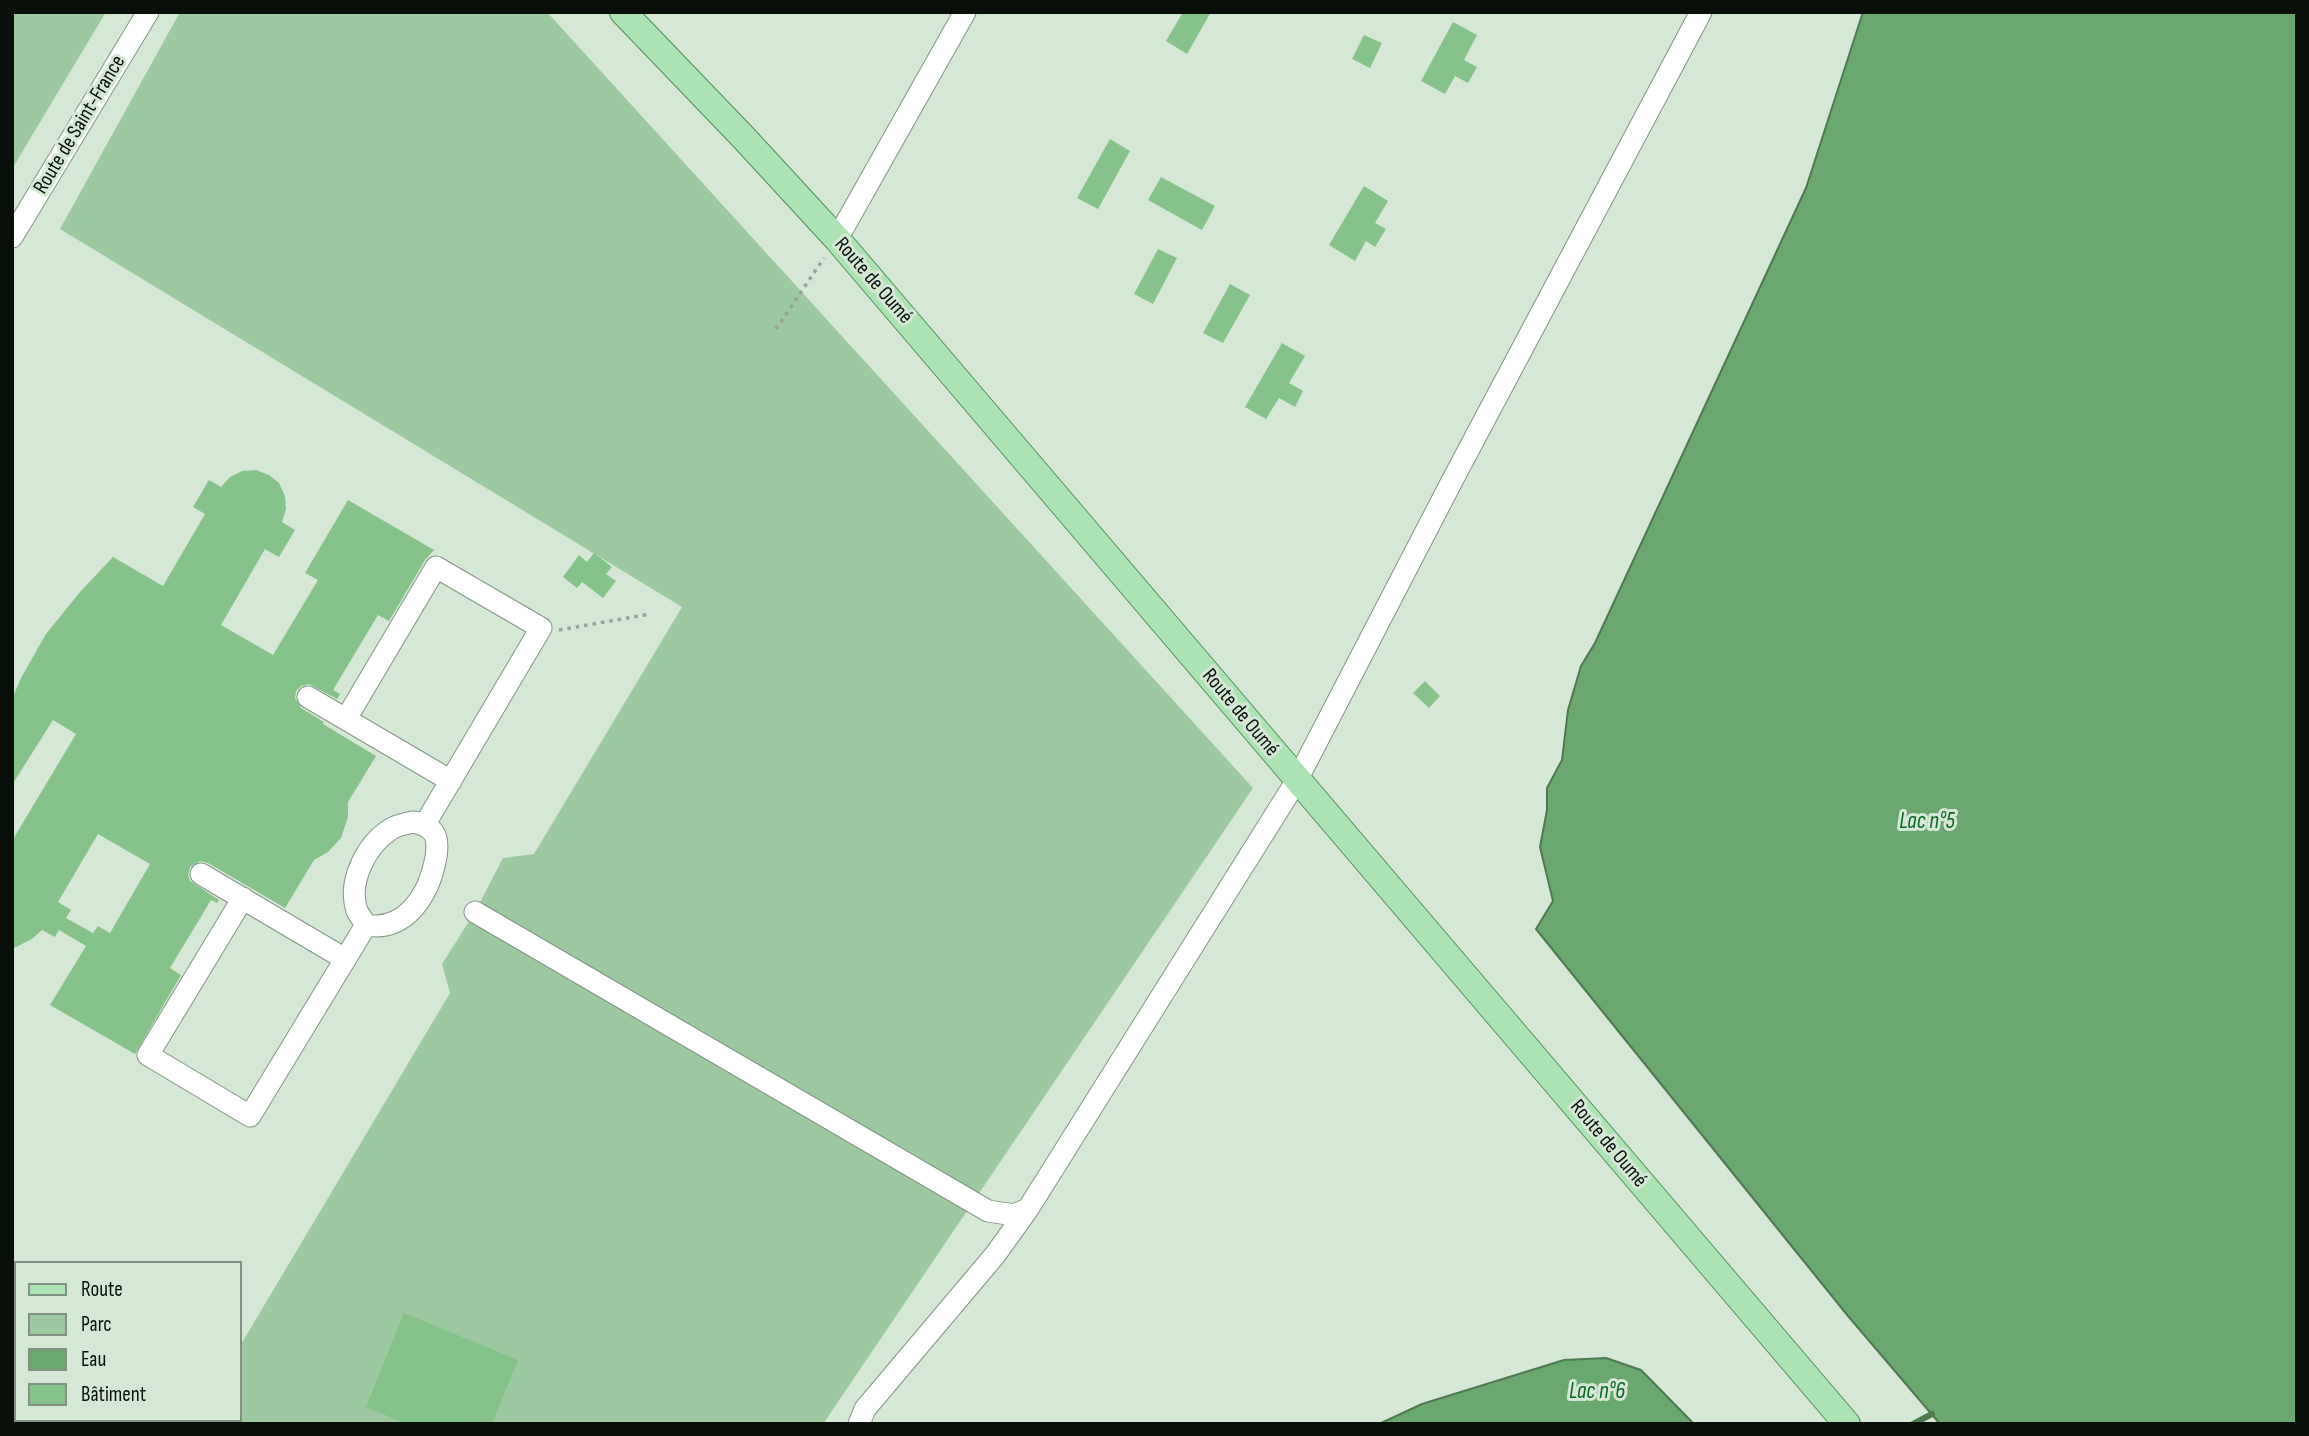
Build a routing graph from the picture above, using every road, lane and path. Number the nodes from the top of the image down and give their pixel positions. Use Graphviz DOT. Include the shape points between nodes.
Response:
graph roads {
  1 [pos="148,12"];
  2 [pos="623,12"];
  3 [pos="1701,12"];
  4 [pos="958,15"];
  5 [pos="12,237"];
  6 [pos="837,239"];
  7 [pos="776,329"];
  8 [pos="650,614"];
  9 [pos="537,634"];
  10 [pos="308,697"];
  11 [pos="346,719"];
  12 [pos="1297,780"];
  13 [pos="451,781"];
  14 [pos="425,824"];
  15 [pos="201,874"];
  16 [pos="243,898"];
  17 [pos="475,912"];
  18 [pos="366,925"];
  19 [pos="345,959"];
  20 [pos="1028,1209"];
  21 [pos="859,1424"];
  22 [pos="1847,1424"];
  1 -- 5 [label="street, Route de Saint-France"];
  2 -- 6 [label="main road, Route de Oumé"];
  3 -- 12 [label="street"];
  4 -- 6 [label="street"];
  6 -- 7 [label="path"];
  6 -- 12 [label="main road, Route de Oumé"];
  8 -- 9 [label="path"];
  9 -- 11 [label="street" via="541,628 436,567"];
  9 -- 13 [label="street"];
  10 -- 11 [label="street"];
  11 -- 13 [label="street"];
  12 -- 20 [label="street"];
  12 -- 22 [label="main road, Route de Oumé"];
  13 -- 14 [label="street"];
  14 -- 18 [label="street" via="393,827 366,854 355,893 357,911"];
  14 -- 18 [label="street" via="435,835 438,853 428,888 400,919 380,927"];
  15 -- 16 [label="street"];
  16 -- 19 [label="street"];
  16 -- 19 [label="street" via="148,1055 250,1116"];
  17 -- 20 [label="street" via="988,1210 1014,1215"];
  18 -- 19 [label="street"];
  20 -- 21 [label="street" via="865,1409"];
}
